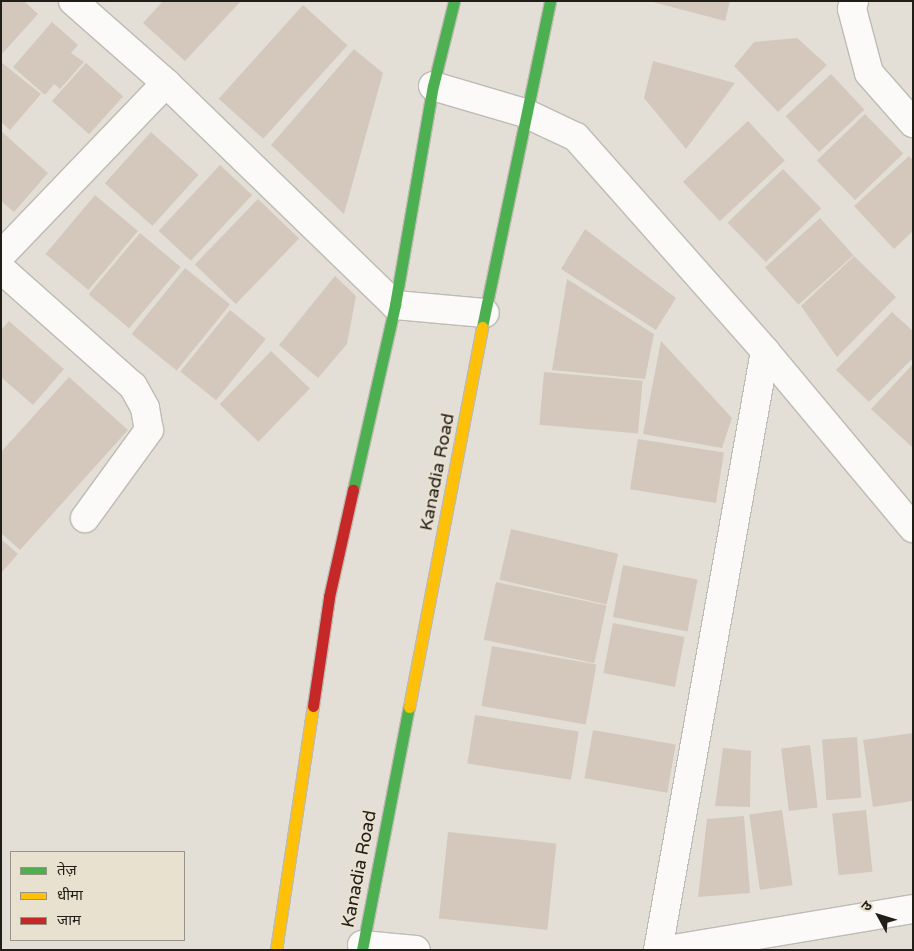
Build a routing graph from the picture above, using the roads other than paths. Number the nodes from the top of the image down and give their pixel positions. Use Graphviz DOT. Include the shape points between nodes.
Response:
graph roads {
  1 [pos="73,1"];
  2 [pos="454,1"];
  3 [pos="550,1"];
  4 [pos="854,1"];
  5 [pos="166,83"];
  6 [pos="433,86"];
  7 [pos="524,113"];
  8 [pos="913,123"];
  9 [pos="1,255"];
  10 [pos="1,269"];
  11 [pos="395,305"];
  12 [pos="484,313"];
  13 [pos="765,351"];
  14 [pos="85,518"];
  15 [pos="913,528"];
  16 [pos="913,909"];
  17 [pos="362,947"];
  18 [pos="276,950"];
  19 [pos="416,950"];
  20 [pos="658,950"];
  21 [pos="668,950"];
  1 -- 5 [label="street"];
  2 -- 6 [label="main road"];
  3 -- 7 [label="main road, Kanadia Road"];
  4 -- 8 [label="street" via="852,9 869,74"];
  5 -- 9 [label="street"];
  5 -- 11 [label="street"];
  6 -- 7 [label="street"];
  6 -- 11 [label="main road"];
  7 -- 12 [label="main road, Kanadia Road"];
  7 -- 13 [label="street" via="576,137"];
  10 -- 14 [label="street" via="133,386 145,408 149,430"];
  11 -- 12 [label="street"];
  11 -- 18 [label="main road" via="329,597"];
  12 -- 17 [label="main road, Kanadia Road"];
  13 -- 15 [label="street"];
  13 -- 20 [label="street"];
  16 -- 21 [label="street"];
  17 -- 19 [label="street"];
}
